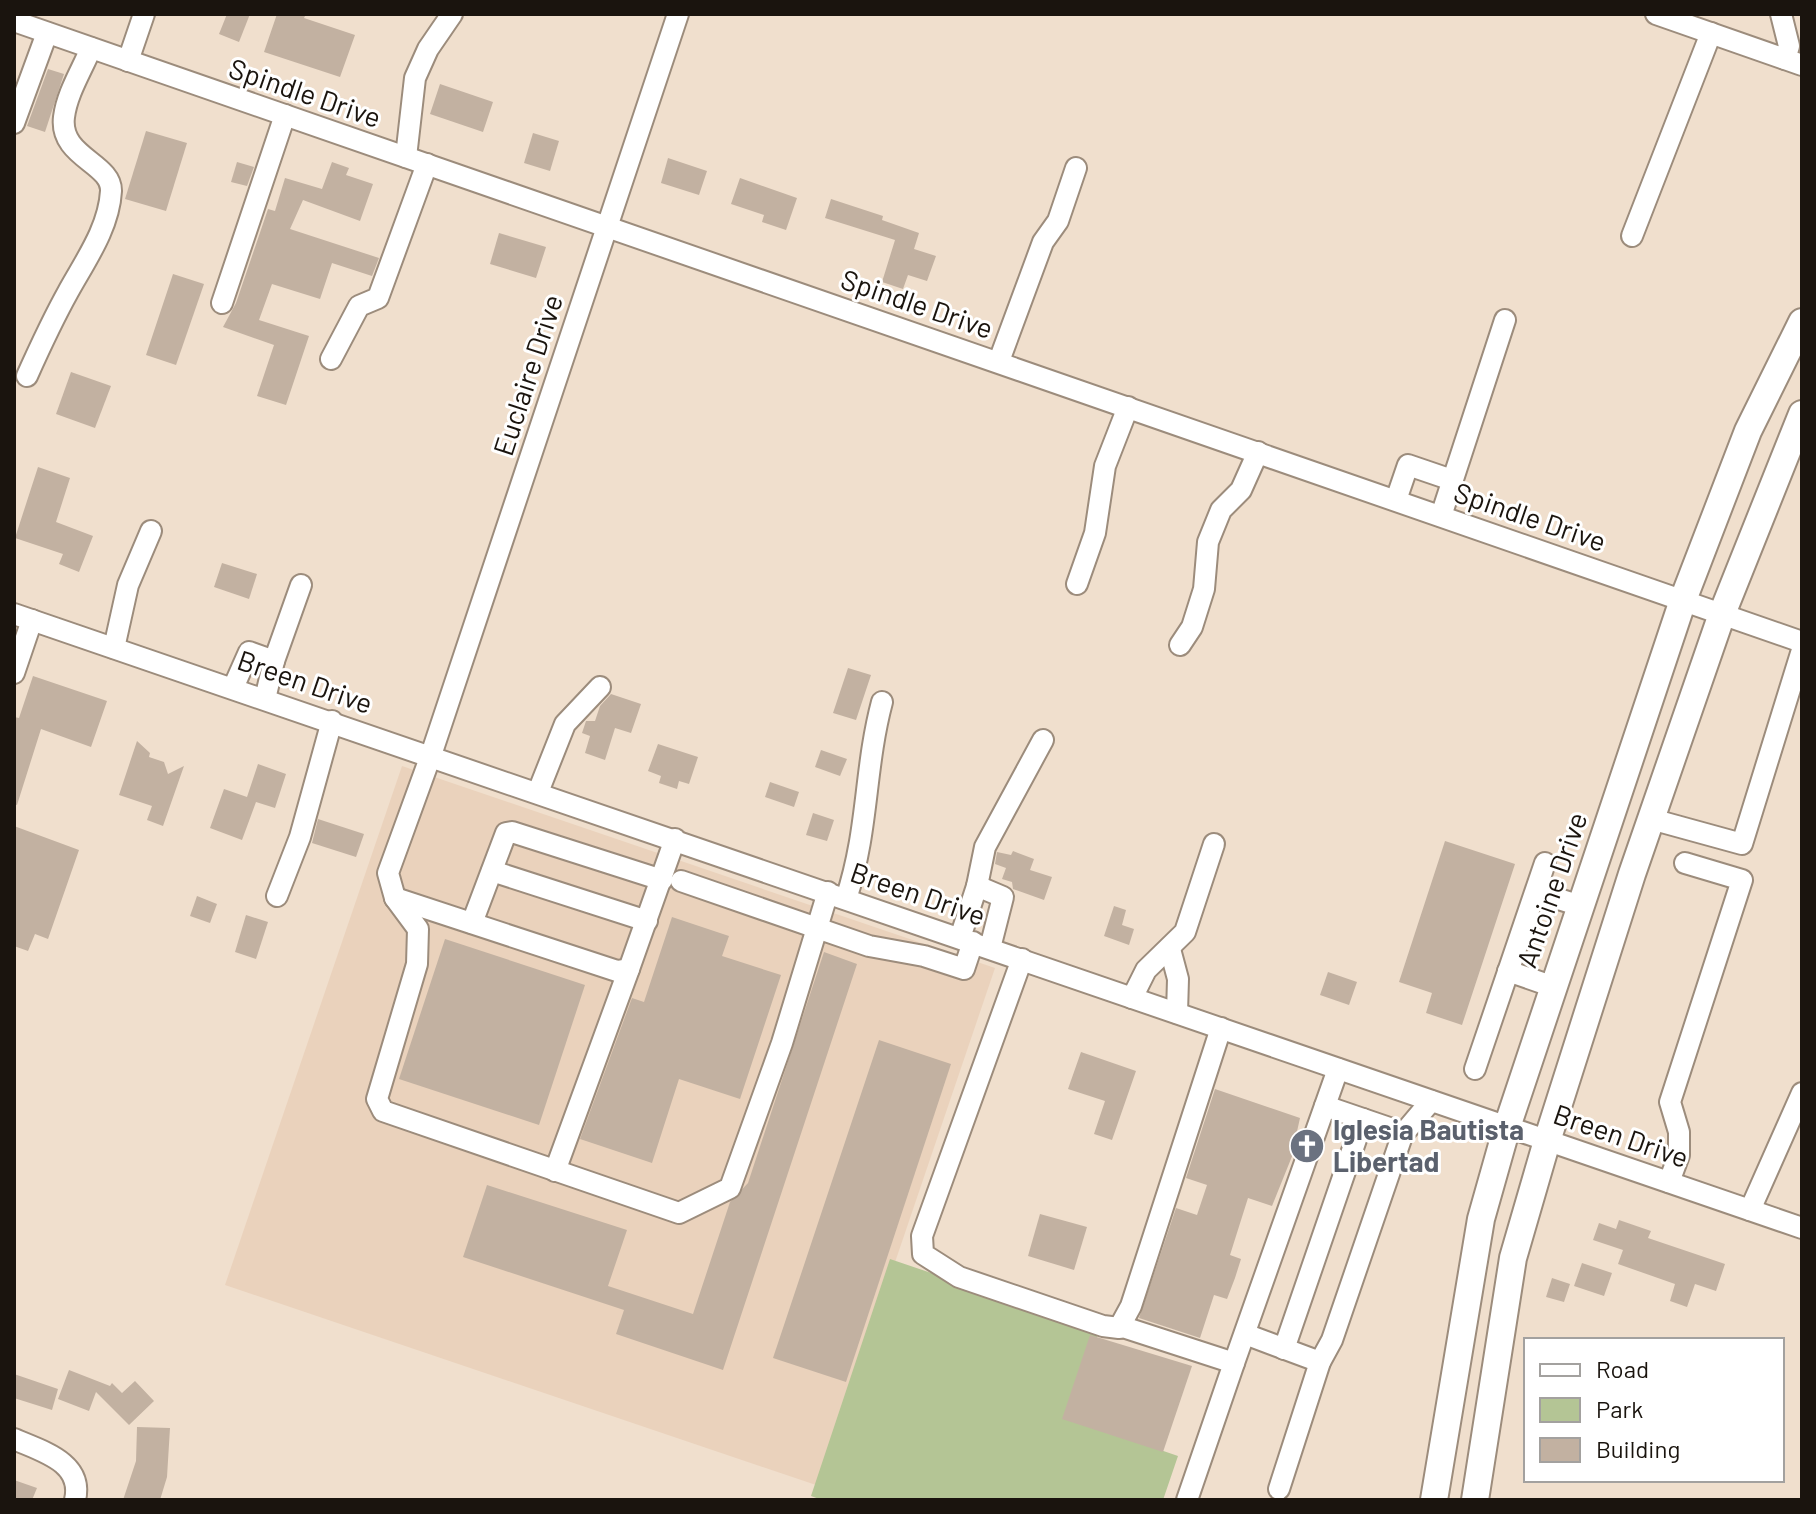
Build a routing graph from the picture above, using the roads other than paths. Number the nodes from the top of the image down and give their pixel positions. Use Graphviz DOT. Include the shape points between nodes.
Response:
graph roads {
  1 [pos="144,14"];
  2 [pos="452,14"];
  3 [pos="678,14"];
  4 [pos="1656,14"];
  5 [pos="1781,14"];
  6 [pos="14,21"];
  7 [pos="47,33"];
  8 [pos="1711,33"];
  9 [pos="91,48"];
  10 [pos="128,61"];
  11 [pos="1793,62"];
  12 [pos="285,115"];
  13 [pos="14,123"];
  14 [pos="406,157"];
  15 [pos="427,164"];
  16 [pos="1076,168"];
  17 [pos="607,227"];
  18 [pos="1632,236"];
  19 [pos="222,303"];
  20 [pos="1505,320"];
  21 [pos="1802,322"];
  22 [pos="1795,350"];
  23 [pos="331,359"];
  24 [pos="999,361"];
  25 [pos="27,376"];
  26 [pos="1128,407"];
  27 [pos="1802,414"];
  28 [pos="1258,452"];
  29 [pos="1452,480"];
  30 [pos="1396,500"];
  31 [pos="1441,516"];
  32 [pos="151,531"];
  33 [pos="1077,584"];
  34 [pos="301,585"];
  35 [pos="1683,600"];
  36 [pos="1722,614"];
  37 [pos="23,617"];
  38 [pos="1802,642"];
  39 [pos="1180,645"];
  40 [pos="114,648"];
  41 [pos="1802,650"];
  42 [pos="274,661"];
  43 [pos="14,673"];
  44 [pos="600,687"];
  45 [pos="233,688"];
  46 [pos="265,699"];
  47 [pos="882,702"];
  48 [pos="332,721"];
  49 [pos="1043,740"];
  50 [pos="431,755"];
  51 [pos="538,792"];
  52 [pos="1651,819"];
  53 [pos="675,839"];
  54 [pos="1214,844"];
  55 [pos="1742,844"];
  56 [pos="728,858"];
  57 [pos="1596,862"];
  58 [pos="1545,863"];
  59 [pos="1685,863"];
  60 [pos="492,871"];
  61 [pos="1632,874"];
  62 [pos="1742,880"];
  63 [pos="671,881"];
  64 [pos="977,886"];
  65 [pos="1536,892"];
  66 [pos="718,894"];
  67 [pos="277,896"];
  68 [pos="837,896"];
  69 [pos="395,898"];
  70 [pos="1581,906"];
  71 [pos="647,921"];
  72 [pos="472,923"];
  73 [pos="817,928"];
  74 [pos="934,929"];
  75 [pos="974,943"];
  76 [pos="1170,949"];
  77 [pos="924,956"];
  78 [pos="1022,959"];
  79 [pos="629,969"];
  80 [pos="1508,971"];
  81 [pos="1554,987"];
  82 [pos="1132,998"];
  83 [pos="1177,1013"];
  84 [pos="1221,1028"];
  85 [pos="1338,1069"];
  86 [pos="1475,1069"];
  87 [pos="1802,1093"];
  88 [pos="1431,1101"];
  89 [pos="1325,1106"];
  90 [pos="1363,1119"];
  91 [pos="1507,1127"];
  92 [pos="1403,1133"];
  93 [pos="1547,1141"];
  94 [pos="555,1171"];
  95 [pos="1669,1182"];
  96 [pos="1750,1210"];
  97 [pos="1802,1228"];
  98 [pos="1120,1326"];
  99 [pos="1245,1334"];
  100 [pos="1284,1349"];
  101 [pos="1320,1362"];
  102 [pos="1234,1363"];
  103 [pos="1446,1431"];
  104 [pos="1485,1437"];
  105 [pos="14,1439"];
  106 [pos="1279,1489"];
  107 [pos="76,1494"];
  108 [pos="1187,1500"];
  109 [pos="1434,1500"];
  110 [pos="1475,1500"];
  1 -- 10 [label="street"];
  2 -- 14 [label="street" via="415,78"];
  3 -- 17 [label="street, Euclaire Drive"];
  4 -- 8 [label="street"];
  5 -- 11 [label="street"];
  6 -- 7 [label="street, Spindle Drive"];
  7 -- 9 [label="street, Spindle Drive"];
  7 -- 13 [label="street"];
  8 -- 11 [label="street"];
  8 -- 18 [label="street"];
  9 -- 10 [label="street, Spindle Drive"];
  9 -- 25 [label="street" via="68,101 67,140 112,187 89,260 49,326"];
  10 -- 12 [label="street, Spindle Drive"];
  12 -- 14 [label="street, Spindle Drive"];
  12 -- 19 [label="street"];
  14 -- 15 [label="street, Spindle Drive"];
  15 -- 17 [label="street, Spindle Drive"];
  15 -- 23 [label="street" via="378,298 359,306"];
  16 -- 24 [label="street"];
  17 -- 24 [label="street, Spindle Drive"];
  17 -- 50 [label="street, Euclaire Drive"];
  20 -- 29 [label="street"];
  21 -- 22 [label="main road, Antoine Drive"];
  22 -- 35 [label="main road, Antoine Drive" via="1748,431"];
  24 -- 26 [label="street, Spindle Drive"];
  26 -- 28 [label="street, Spindle Drive"];
  26 -- 33 [label="street" via="1105,466 1095,533"];
  27 -- 36 [label="main road"];
  28 -- 30 [label="street, Spindle Drive"];
  28 -- 39 [label="street" via="1241,490 1221,510 1208,542 1204,589"];
  29 -- 30 [label="street" via="1408,465"];
  29 -- 31 [label="street"];
  30 -- 31 [label="street, Spindle Drive"];
  31 -- 35 [label="street, Spindle Drive"];
  32 -- 40 [label="street" via="128,585"];
  34 -- 42 [label="street"];
  35 -- 36 [label="street, Spindle Drive"];
  35 -- 57 [label="main road, Antoine Drive"];
  36 -- 38 [label="street, Spindle Drive"];
  36 -- 52 [label="main road"];
  37 -- 40 [label="street, Breen Drive"];
  37 -- 43 [label="street"];
  40 -- 45 [label="street, Breen Drive"];
  41 -- 55 [label="street"];
  42 -- 45 [label="street" via="249,652"];
  42 -- 46 [label="street"];
  44 -- 51 [label="street" via="565,724"];
  45 -- 46 [label="street, Breen Drive"];
  46 -- 48 [label="street, Breen Drive"];
  47 -- 68 [label="street" via="870,748 860,856"];
  48 -- 50 [label="street, Breen Drive"];
  48 -- 67 [label="street" via="300,837"];
  49 -- 64 [label="street" via="985,847"];
  50 -- 51 [label="street, Breen Drive"];
  50 -- 69 [label="street, Euclaire Drive" via="388,873"];
  51 -- 53 [label="street, Breen Drive"];
  52 -- 55 [label="street"];
  52 -- 61 [label="main road"];
  53 -- 56 [label="street, Breen Drive"];
  53 -- 63 [label="street"];
  54 -- 76 [label="street" via="1191,922"];
  55 -- 62 [label="street"];
  56 -- 66 [label="street"];
  56 -- 68 [label="street, Breen Drive"];
  57 -- 61 [label="main road"];
  57 -- 70 [label="main road, Antoine Drive"];
  58 -- 65 [label="street"];
  59 -- 62 [label="street"];
  60 -- 63 [label="street" via="506,833 512,832"];
  60 -- 71 [label="street"];
  60 -- 72 [label="street"];
  61 -- 93 [label="main road"];
  62 -- 95 [label="street" via="1670,1102 1679,1155"];
  63 -- 66 [label="street"];
  63 -- 71 [label="street"];
  64 -- 75 [label="street"];
  64 -- 75 [label="street" via="1003,897"];
  65 -- 70 [label="street"];
  65 -- 80 [label="street"];
  66 -- 73 [label="street"];
  68 -- 73 [label="street"];
  68 -- 74 [label="street, Breen Drive"];
  69 -- 72 [label="street"];
  69 -- 94 [label="street" via="418,929 417,964 377,1099 383,1111"];
  70 -- 81 [label="main road, Antoine Drive"];
  71 -- 79 [label="street"];
  72 -- 79 [label="street" via="617,971"];
  73 -- 77 [label="street" via="869,946"];
  73 -- 94 [label="street" via="730,1188 679,1213"];
  74 -- 75 [label="street, Breen Drive"];
  74 -- 77 [label="street"];
  75 -- 77 [label="street" via="964,969"];
  75 -- 78 [label="street, Breen Drive"];
  76 -- 82 [label="street" via="1146,970"];
  76 -- 83 [label="street" via="1178,979"];
  78 -- 82 [label="street, Breen Drive"];
  78 -- 98 [label="street" via="922,1236 923,1254 959,1277 1103,1326"];
  79 -- 94 [label="street"];
  80 -- 81 [label="street"];
  80 -- 86 [label="street"];
  81 -- 91 [label="main road, Antoine Drive"];
  82 -- 83 [label="street, Breen Drive"];
  83 -- 84 [label="street, Breen Drive"];
  84 -- 85 [label="street, Breen Drive"];
  84 -- 98 [label="street" via="1136,1292"];
  85 -- 88 [label="street, Breen Drive"];
  85 -- 89 [label="street"];
  87 -- 96 [label="street"];
  88 -- 91 [label="street, Breen Drive"];
  88 -- 92 [label="street"];
  89 -- 90 [label="street"];
  89 -- 99 [label="street"];
  90 -- 92 [label="street"];
  90 -- 100 [label="street"];
  91 -- 93 [label="street, Breen Drive"];
  91 -- 103 [label="main road, Antoine Drive" via="1481,1219"];
  92 -- 101 [label="street"];
  93 -- 95 [label="street, Breen Drive"];
  93 -- 104 [label="main road" via="1513,1258"];
  95 -- 96 [label="street, Breen Drive"];
  96 -- 97 [label="street, Breen Drive"];
  98 -- 102 [label="street"];
  99 -- 100 [label="street"];
  99 -- 102 [label="street"];
  100 -- 101 [label="street"];
  101 -- 106 [label="street"];
  102 -- 108 [label="street"];
  103 -- 104 [label="main road"];
  103 -- 109 [label="main road, Antoine Drive"];
  104 -- 110 [label="main road"];
  105 -- 107 [label="street" via="60,1461 70,1470"];
}
